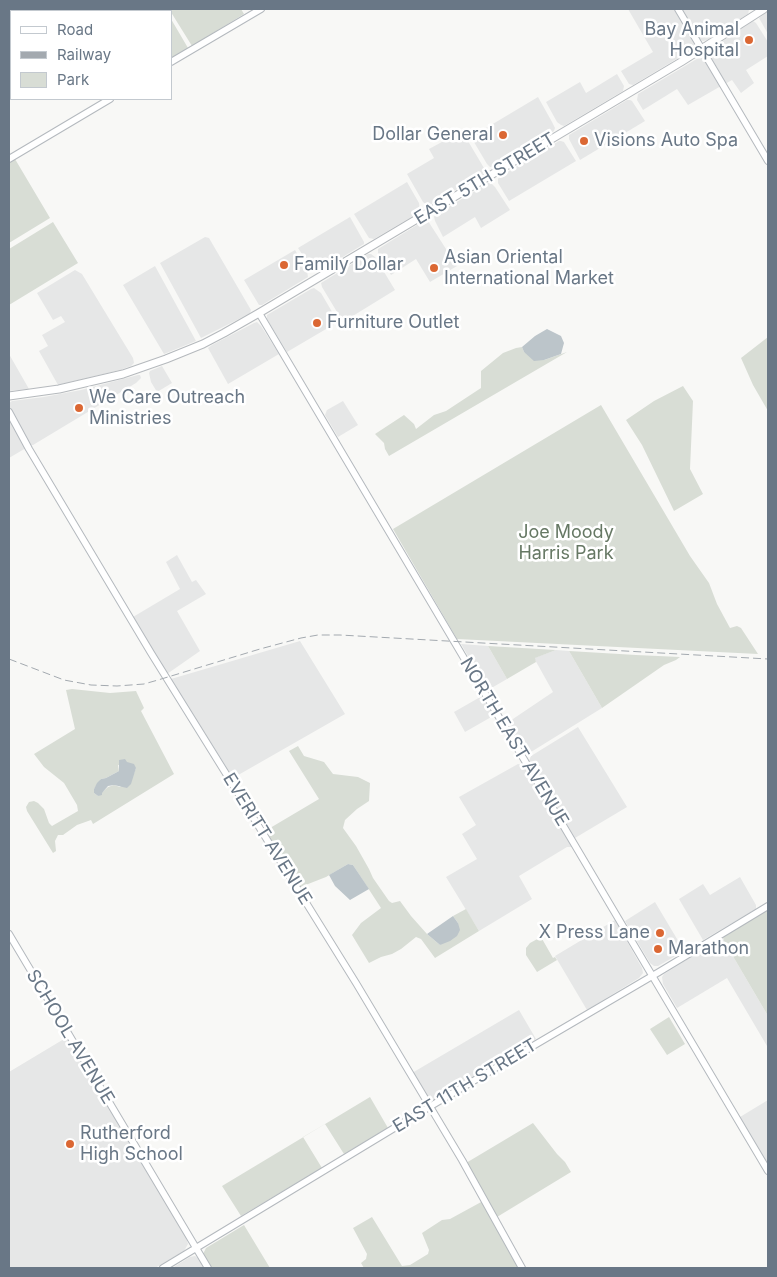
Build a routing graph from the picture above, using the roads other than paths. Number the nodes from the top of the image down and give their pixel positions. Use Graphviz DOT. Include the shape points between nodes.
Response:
graph roads {
  1 [pos="261,9"];
  2 [pos="678,9"];
  3 [pos="764,9"];
  4 [pos="702,49"];
  5 [pos="172,61"];
  6 [pos="108,100"];
  7 [pos="9,160"];
  8 [pos="768,161"];
  9 [pos="259,314"];
  10 [pos="9,396"];
  11 [pos="9,412"];
  12 [pos="768,906"];
  13 [pos="9,934"];
  14 [pos="652,976"];
  15 [pos="429,1107"];
  16 [pos="768,1171"];
  17 [pos="196,1248"];
  18 [pos="163,1268"];
  19 [pos="208,1268"];
  20 [pos="522,1268"];
  1 -- 5 [label="street"];
  2 -- 4 [label="street"];
  3 -- 4 [label="main road, EAST 5TH STREET"];
  4 -- 8 [label="street"];
  4 -- 9 [label="main road, EAST 5TH STREET"];
  6 -- 7 [label="street"];
  9 -- 10 [label="main road, EAST 5TH STREET" via="203,344 150,365 54,390"];
  9 -- 14 [label="street, NORTH EAST AVENUE"];
  11 -- 15 [label="street, EVERITT AVENUE" via="151,653 352,976"];
  12 -- 14 [label="street, EAST 11TH STREET"];
  13 -- 17 [label="street, SCHOOL AVENUE"];
  14 -- 15 [label="street, EAST 11TH STREET"];
  14 -- 16 [label="street, NORTH EAST AVENUE"];
  15 -- 17 [label="street, EAST 11TH STREET"];
  15 -- 20 [label="street, EVERITT AVENUE"];
  17 -- 18 [label="street, EAST 11TH STREET"];
  17 -- 19 [label="street, SCHOOL AVENUE"];
}
